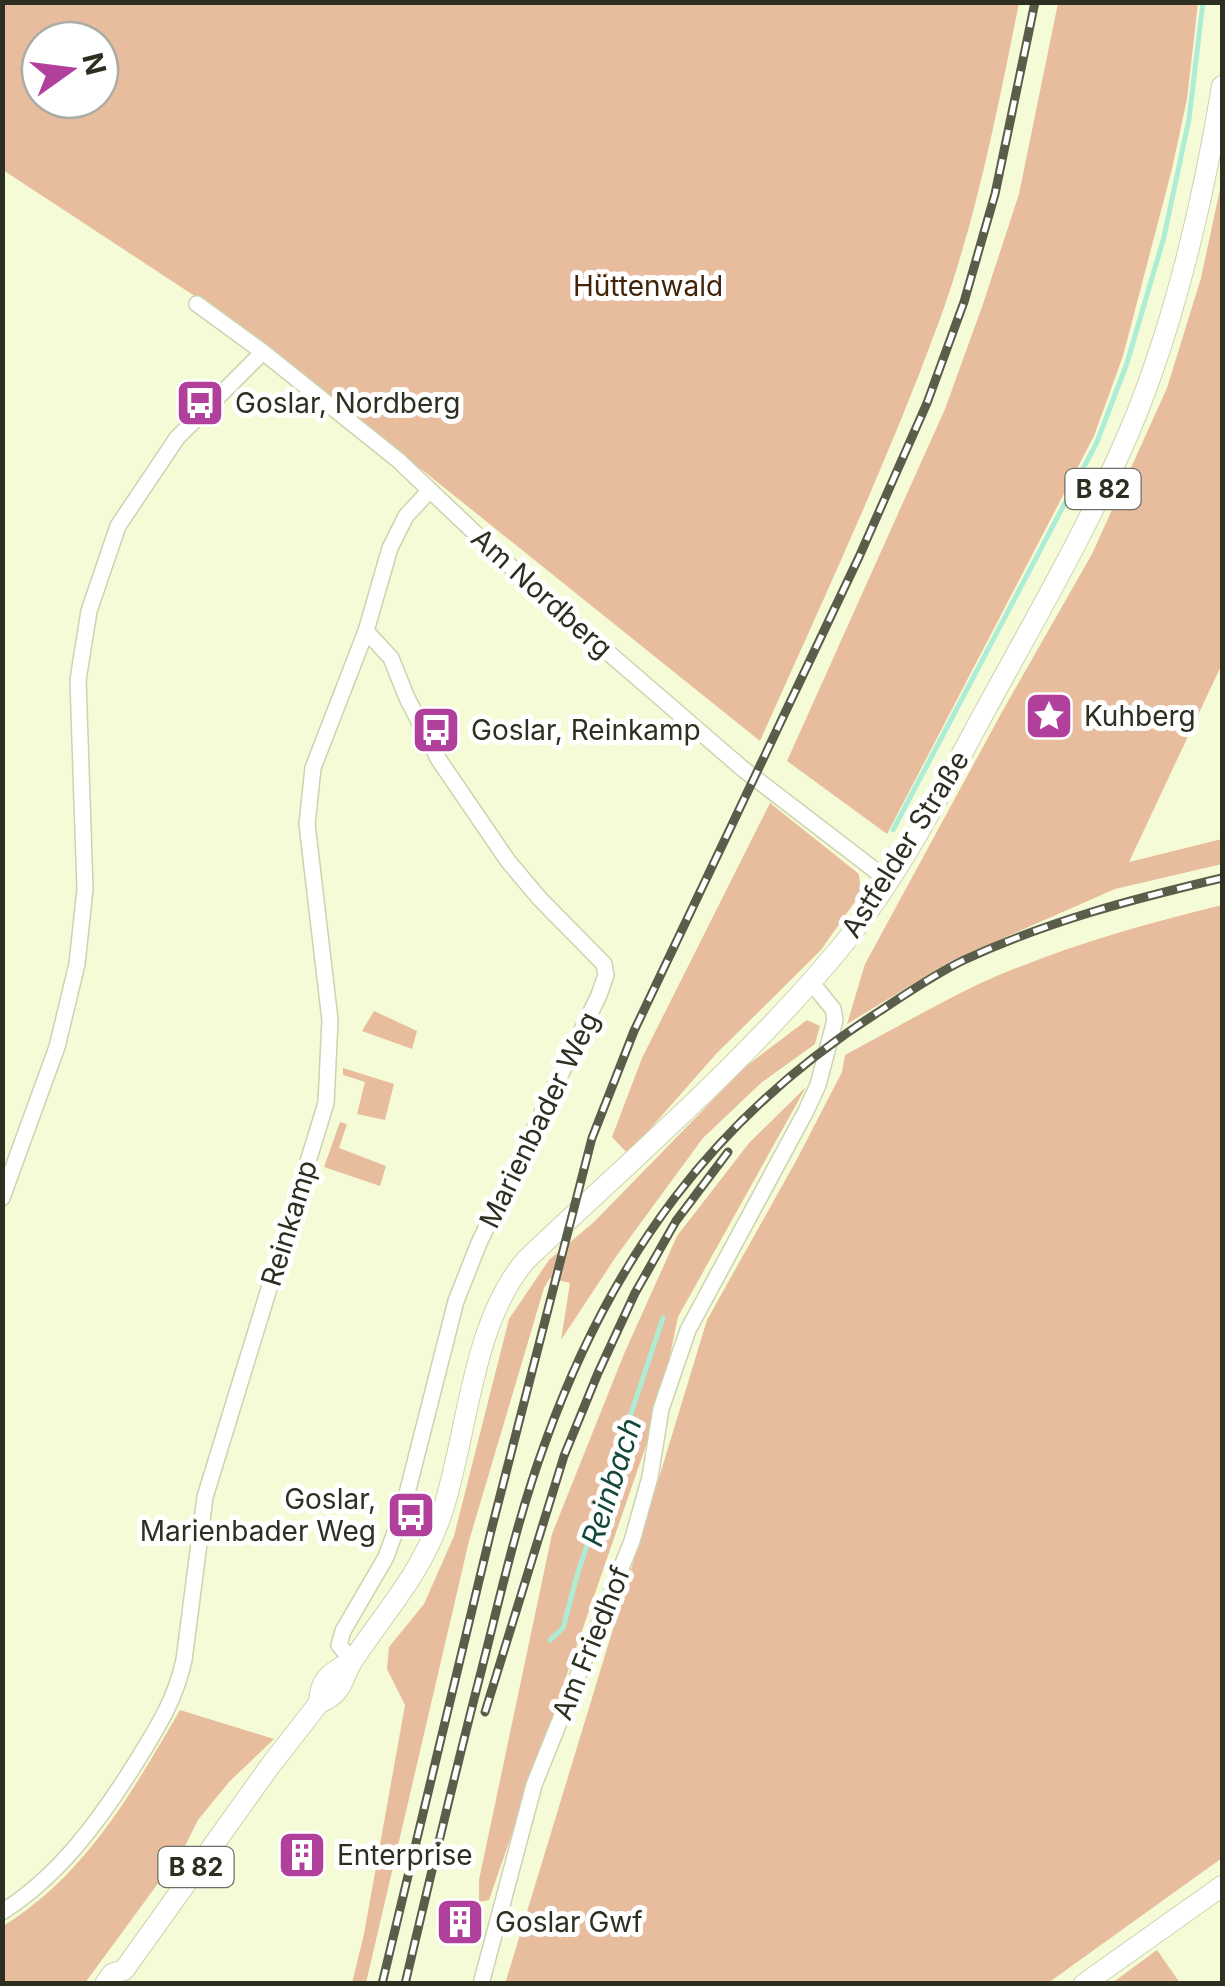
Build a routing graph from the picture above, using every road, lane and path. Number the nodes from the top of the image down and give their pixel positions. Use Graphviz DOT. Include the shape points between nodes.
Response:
graph roads {
  1 [pos="1222,86"];
  2 [pos="196,304"];
  3 [pos="263,352"];
  4 [pos="430,490"];
  5 [pos="366,631"];
  6 [pos="889,881"];
  7 [pos="811,982"];
  8 [pos="2,1198"];
  9 [pos="352,1661"];
  10 [pos="1222,1886"];
  11 [pos="2,1912"];
  12 [pos="124,1977"];
  13 [pos="105,1984"];
  14 [pos="481,1984"];
  15 [pos="1084,1984"];
  1 -- 6 [label="main road, Astfelder Straße / B 82" via="1182,272 1136,414 1055,584"];
  2 -- 3 [label="street, Am Nordberg"];
  3 -- 4 [label="street, Am Nordberg"];
  3 -- 8 [label="street" via="177,438 118,526 89,611 78,680 85,889 77,964 57,1047"];
  4 -- 5 [label="street, Reinkamp" via="390,548"];
  4 -- 6 [label="street, Am Nordberg" via="743,770"];
  5 -- 9 [label="street, Marienbader Weg" via="392,658 439,760 508,861 604,964 606,975 456,1301 402,1513 386,1557 342,1632 339,1646"];
  5 -- 11 [label="street, Reinkamp" via="313,768 307,824 330,1020 326,1103 205,1496 178,1686 109,1806 65,1860"];
  6 -- 7 [label="main road, Astfelder Straße / B 82"];
  7 -- 9 [label="main road, Astfelder Straße / B 82" via="508,1282 490,1324 428,1550"];
  7 -- 14 [label="street, Am Friedhof" via="835,1020 818,1086 688,1330 632,1541 534,1785"];
  9 -- 12 [label="main road, Astfelder Straße / B 82" via="324,1682 319,1703"];
  10 -- 15 [label="main road"];
  12 -- 13 [label="main road, Astfelder Straße / B 82" via="112,1974"];
}
